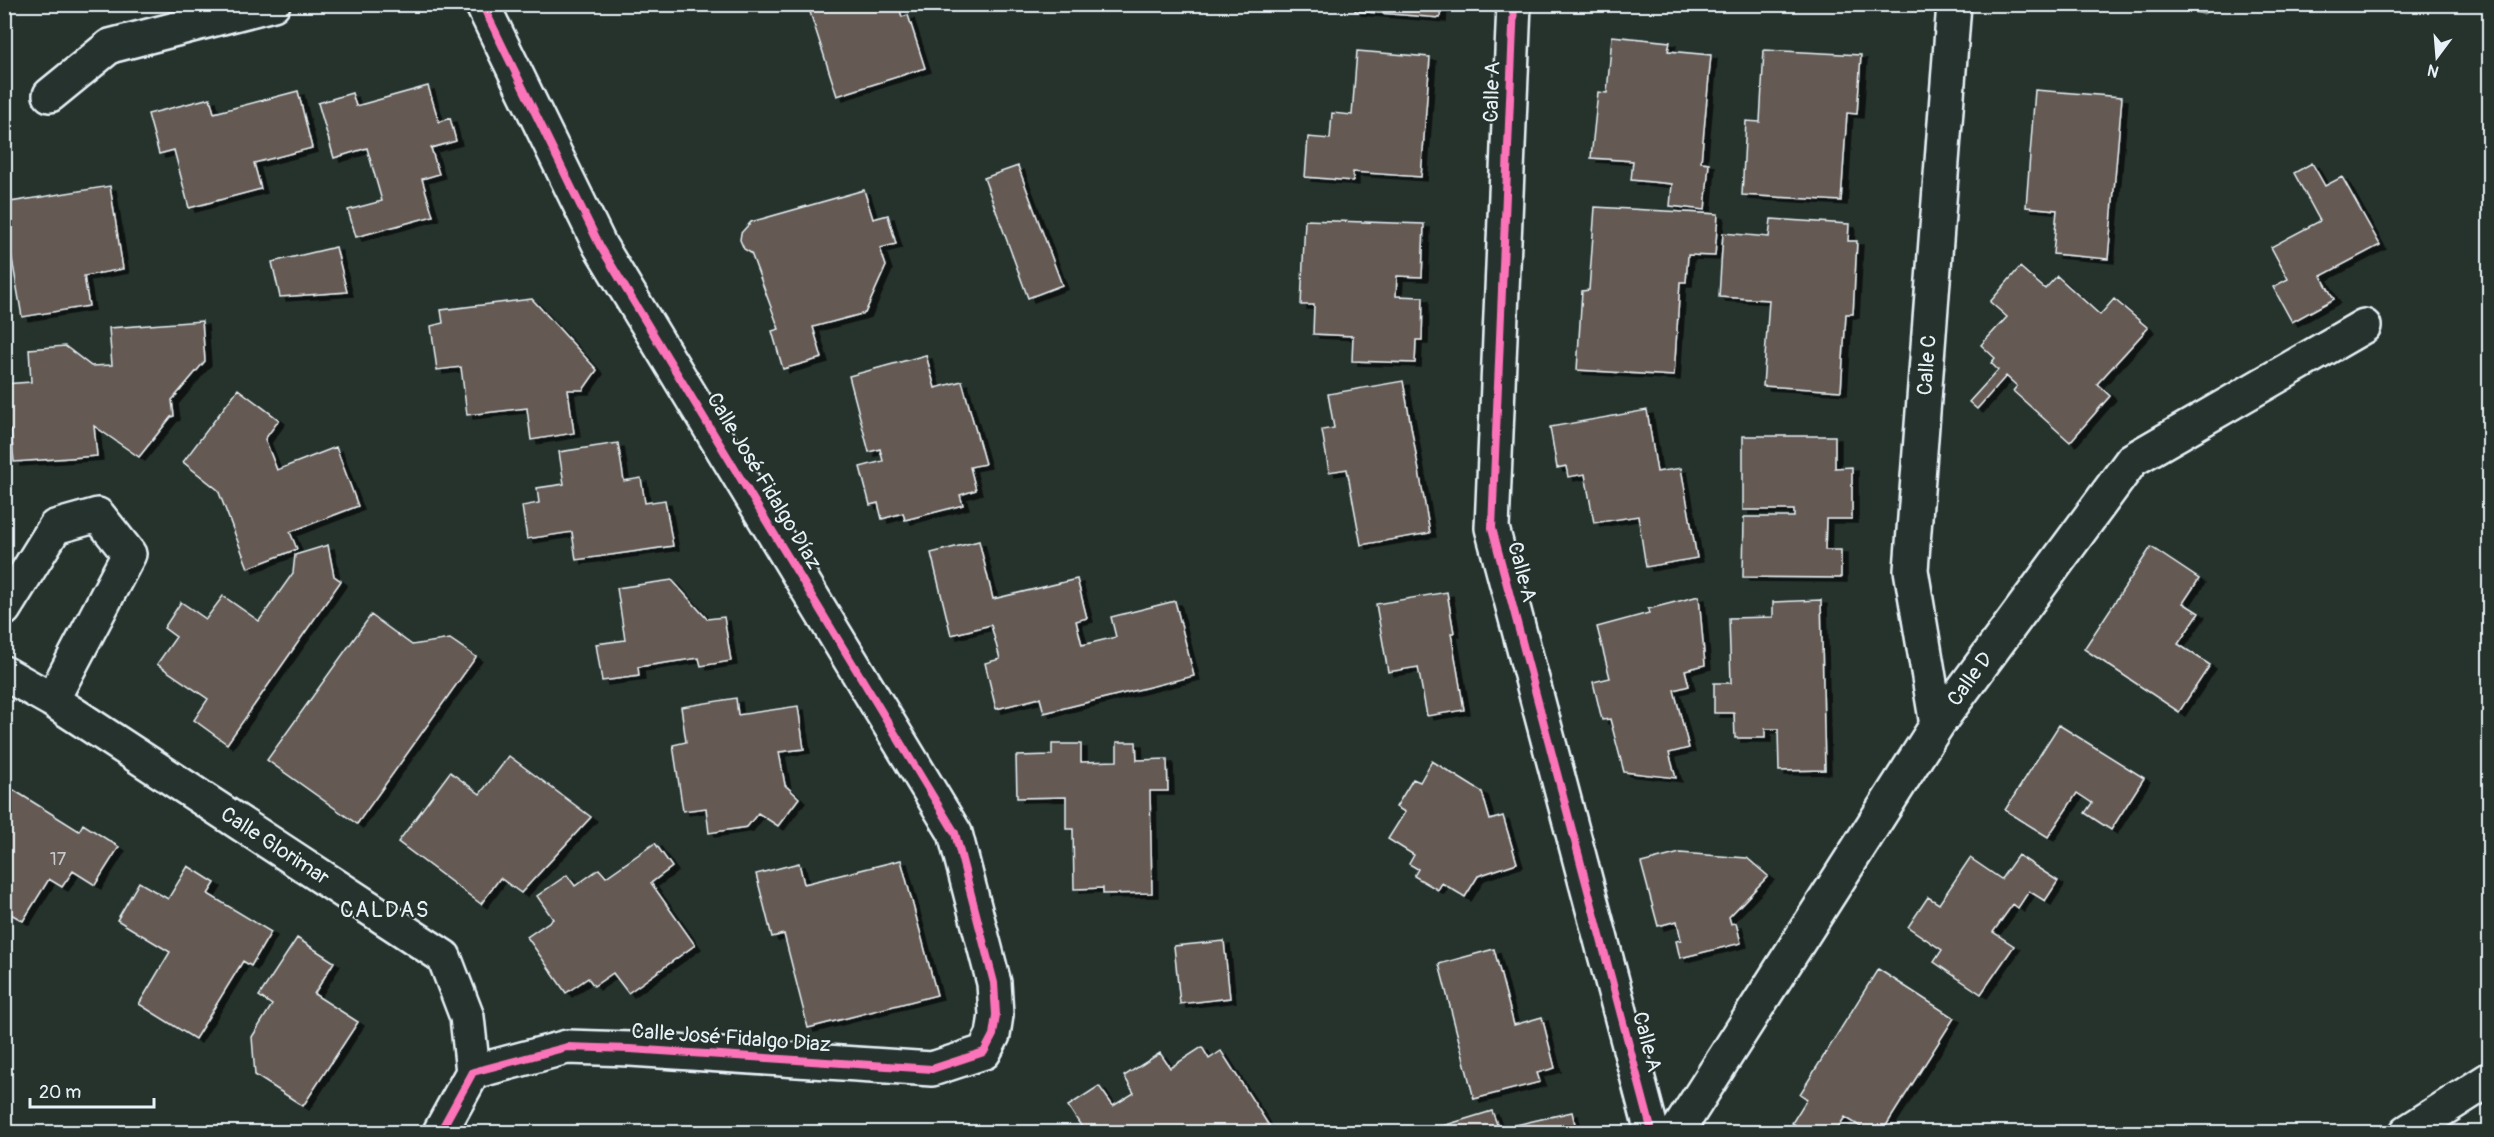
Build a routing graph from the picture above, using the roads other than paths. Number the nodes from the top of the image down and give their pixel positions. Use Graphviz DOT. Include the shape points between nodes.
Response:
graph roads {
  1 [pos="273,4"];
  2 [pos="482,4"];
  3 [pos="1514,4"];
  4 [pos="1954,4"];
  5 [pos="50,95"];
  6 [pos="2364,326"];
  7 [pos="4,609"];
  8 [pos="4,673"];
  9 [pos="52,700"];
  10 [pos="1937,725"];
  11 [pos="994,983"];
  12 [pos="473,1072"];
  13 [pos="2490,1079"];
  14 [pos="440,1132"];
  15 [pos="1652,1132"];
  16 [pos="1677,1132"];
  17 [pos="2407,1132"];
  1 -- 5 [label="street" via="110,46"];
  2 -- 11 [label="street, Calle José Fidalgo Díaz" via="600,246 955,833"];
  3 -- 15 [label="street, Calle A" via="1492,528"];
  4 -- 10 [label="street, Calle C" via="1911,570"];
  6 -- 10 [label="street, Calle D" via="2132,460"];
  7 -- 9 [label="street" via="55,527 98,515 129,554"];
  8 -- 9 [label="street, Calle Glorimar"];
  9 -- 12 [label="street, Calle Glorimar" via="444,957 467,1017"];
  10 -- 16 [label="street, Calle D"];
  11 -- 12 [label="street, Calle José Fidalgo Diaz" via="996,1015 993,1035 984,1052 932,1069 567,1047"];
  12 -- 14 [label="street"];
  13 -- 17 [label="street"];
}
